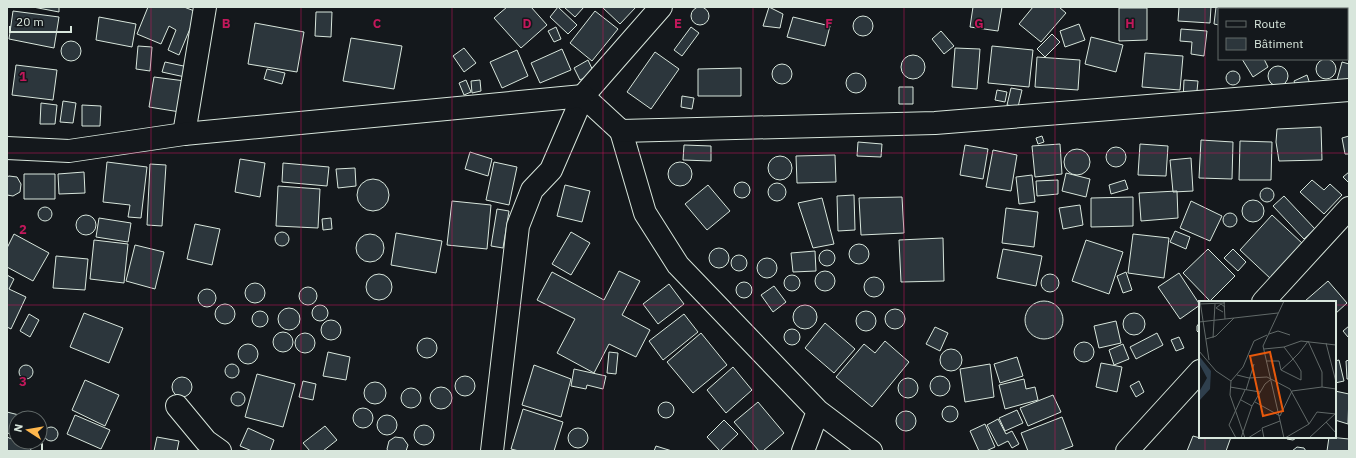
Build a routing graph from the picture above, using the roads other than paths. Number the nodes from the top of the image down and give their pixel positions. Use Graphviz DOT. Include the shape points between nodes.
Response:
graph roads {
  1 [pos="205,7"];
  2 [pos="662,7"];
  3 [pos="1349,90"];
  4 [pos="583,96"];
  5 [pos="622,131"];
  6 [pos="184,134"];
  7 [pos="7,148"];
  8 [pos="1349,208"];
  9 [pos="1264,301"];
  10 [pos="1199,372"];
  11 [pos="177,406"];
  12 [pos="818,411"];
  13 [pos="220,451"];
  14 [pos="492,451"];
  15 [pos="804,451"];
  16 [pos="871,451"];
  17 [pos="1127,451"];
  1 -- 6 [label="street"];
  2 -- 4 [label="street"];
  3 -- 5 [label="street" via="935,123"];
  4 -- 5 [label="street"];
  4 -- 6 [label="street"];
  4 -- 14 [label="street" via="551,170 532,190 518,226"];
  5 -- 12 [label="street" via="644,213 678,265"];
  6 -- 7 [label="street" via="69,151"];
  8 -- 9 [label="street"];
  10 -- 17 [label="street"];
  11 -- 13 [label="street" via="206,441"];
  12 -- 15 [label="street"];
  12 -- 16 [label="street"];
}
